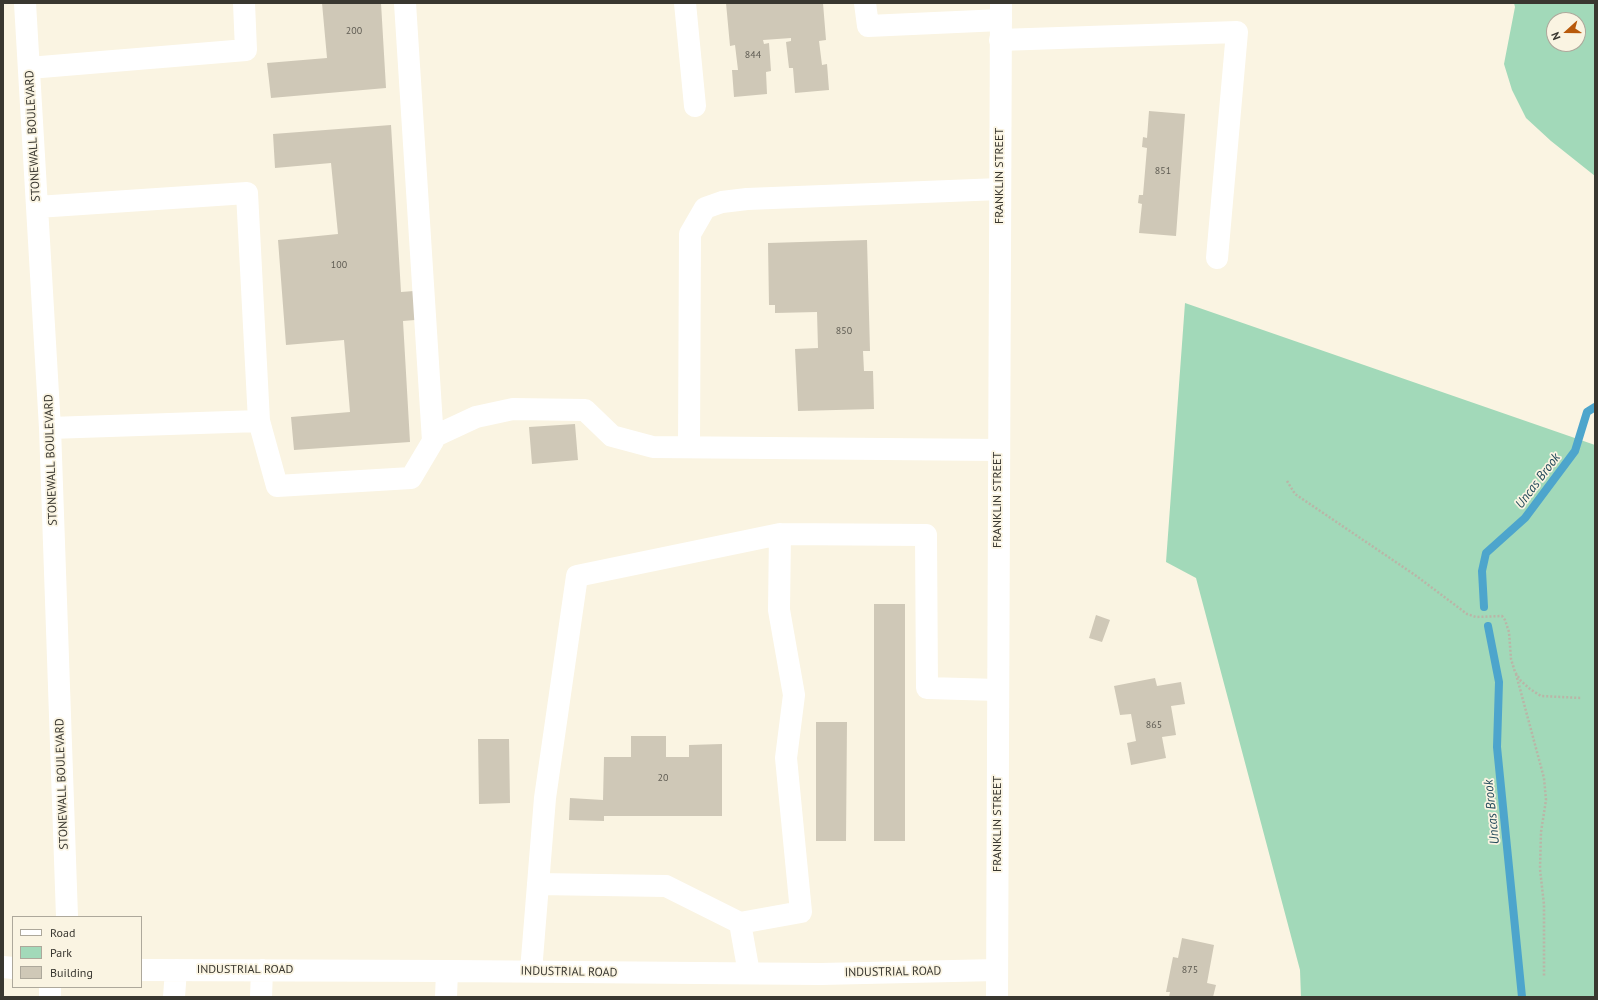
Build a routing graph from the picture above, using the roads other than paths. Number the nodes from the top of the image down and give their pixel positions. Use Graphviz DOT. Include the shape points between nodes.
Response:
graph roads {
  1 [pos="25,3"];
  2 [pos="244,3"];
  3 [pos="405,3"];
  4 [pos="685,3"];
  5 [pos="865,3"];
  6 [pos="1001,21"];
  7 [pos="29,68"];
  8 [pos="695,106"];
  9 [pos="1000,189"];
  10 [pos="37,207"];
  11 [pos="1217,258"];
  12 [pos="259,421"];
  13 [pos="50,428"];
  14 [pos="433,437"];
  15 [pos="689,447"];
  16 [pos="999,450"];
  17 [pos="780,534"];
  18 [pos="998,690"];
  19 [pos="538,884"];
  20 [pos="67,916"];
  21 [pos="740,923"];
  22 [pos="142,970"];
  23 [pos="176,970"];
  24 [pos="262,970"];
  25 [pos="997,970"];
  26 [pos="447,971"];
  27 [pos="531,971"];
  28 [pos="749,973"];
  29 [pos="174,997"];
  30 [pos="261,997"];
  31 [pos="446,997"];
  32 [pos="997,997"];
  1 -- 7 [label="street, STONEWALL BOULEVARD"];
  2 -- 7 [label="street" via="246,50"];
  3 -- 14 [label="street"];
  4 -- 8 [label="street"];
  5 -- 6 [label="street" via="868,26"];
  6 -- 9 [label="street, FRANKLIN STREET"];
  6 -- 11 [label="street" via="1236,32"];
  7 -- 10 [label="street, STONEWALL BOULEVARD"];
  9 -- 15 [label="street" via="747,199 722,202 705,208 690,234"];
  9 -- 16 [label="street, FRANKLIN STREET"];
  10 -- 12 [label="street" via="247,193"];
  10 -- 13 [label="street, STONEWALL BOULEVARD"];
  12 -- 13 [label="street"];
  12 -- 14 [label="street" via="277,486 411,478"];
  13 -- 20 [label="street, STONEWALL BOULEVARD"];
  14 -- 15 [label="street" via="476,417 513,409 585,410 612,436 653,447"];
  15 -- 16 [label="street"];
  16 -- 18 [label="street, FRANKLIN STREET"];
  17 -- 18 [label="street" via="926,535 927,688"];
  17 -- 19 [label="street" via="577,576 545,798"];
  17 -- 21 [label="street" via="779,610 794,695 786,758 801,912"];
  18 -- 25 [label="street, FRANKLIN STREET"];
  19 -- 21 [label="street" via="666,886"];
  19 -- 27 [label="street"];
  21 -- 28 [label="street"];
  22 -- 23 [label="street, INDUSTRIAL ROAD"];
  23 -- 24 [label="street, INDUSTRIAL ROAD"];
  23 -- 29 [label="street"];
  24 -- 26 [label="street, INDUSTRIAL ROAD"];
  24 -- 30 [label="street"];
  25 -- 28 [label="street, INDUSTRIAL ROAD"];
  25 -- 32 [label="street, FRANKLIN STREET"];
  26 -- 27 [label="street, INDUSTRIAL ROAD"];
  26 -- 31 [label="street"];
  27 -- 28 [label="street, INDUSTRIAL ROAD"];
}
